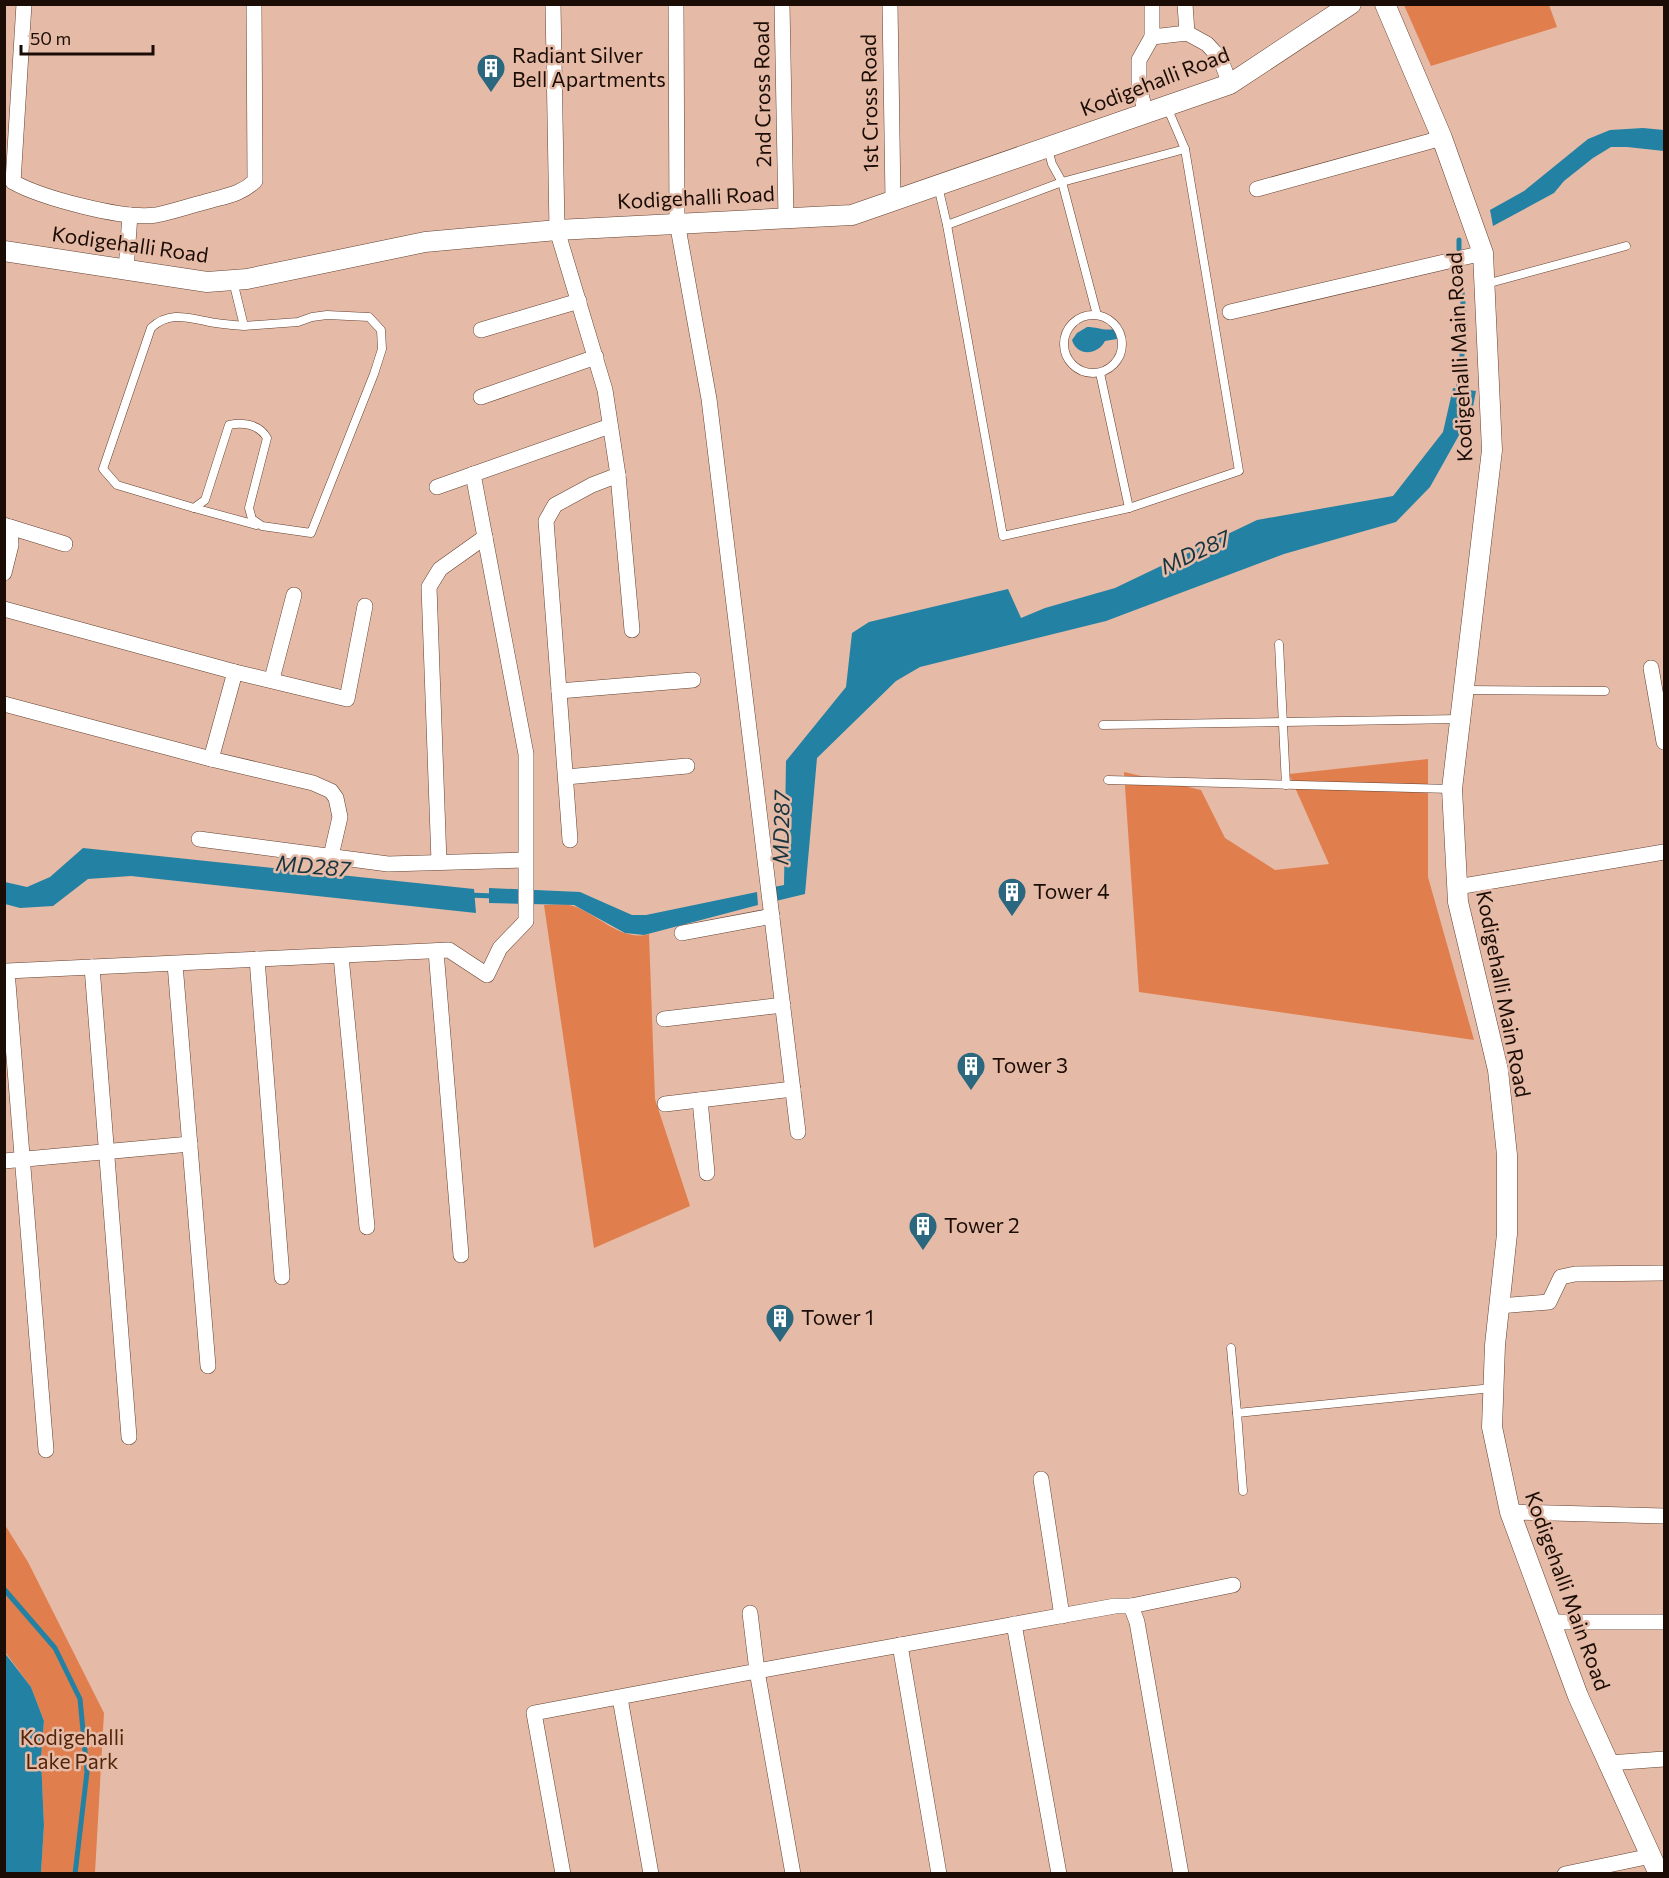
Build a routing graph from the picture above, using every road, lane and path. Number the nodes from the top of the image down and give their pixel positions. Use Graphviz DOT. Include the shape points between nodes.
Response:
graph roads {
  1 [pos="24,4"];
  2 [pos="254,4"];
  3 [pos="553,4"];
  4 [pos="676,4"];
  5 [pos="782,4"];
  6 [pos="890,4"];
  7 [pos="1152,4"];
  8 [pos="1185,4"];
  9 [pos="1351,4"];
  10 [pos="1385,4"];
  11 [pos="1187,33"];
  12 [pos="1152,37"];
  13 [pos="1230,84"];
  14 [pos="1167,107"];
  15 [pos="1146,114"];
  16 [pos="1442,138"];
  17 [pos="1047,147"];
  18 [pos="1185,148"];
  19 [pos="1062,182"];
  20 [pos="938,186"];
  21 [pos="1257,189"];
  22 [pos="893,201"];
  23 [pos="130,215"];
  24 [pos="786,218"];
  25 [pos="677,222"];
  26 [pos="947,225"];
  27 [pos="557,230"];
  28 [pos="1626,246"];
  29 [pos="4,251"];
  30 [pos="1483,253"];
  31 [pos="126,270"];
  32 [pos="233,280"];
  33 [pos="1484,284"];
  34 [pos="579,301"];
  35 [pos="1230,312"];
  36 [pos="1097,315"];
  37 [pos="244,326"];
  38 [pos="481,330"];
  39 [pos="596,357"];
  40 [pos="1100,373"];
  41 [pos="481,397"];
  42 [pos="610,426"];
  43 [pos="473,474"];
  44 [pos="618,475"];
  45 [pos="437,487"];
  46 [pos="194,508"];
  47 [pos="1129,508"];
  48 [pos="7,526"];
  49 [pos="262,526"];
  50 [pos="485,537"];
  51 [pos="65,543"];
  52 [pos="4,573"];
  53 [pos="294,595"];
  54 [pos="366,606"];
  55 [pos="4,609"];
  56 [pos="632,630"];
  57 [pos="1279,644"];
  58 [pos="1651,668"];
  59 [pos="236,672"];
  60 [pos="272,679"];
  61 [pos="693,680"];
  62 [pos="1463,690"];
  63 [pos="559,691"];
  64 [pos="1605,691"];
  65 [pos="4,704"];
  66 [pos="1460,719"];
  67 [pos="1283,722"];
  68 [pos="1103,725"];
  69 [pos="1665,742"];
  70 [pos="210,759"];
  71 [pos="687,766"];
  72 [pos="566,777"];
  73 [pos="1108,780"];
  74 [pos="1286,784"];
  75 [pos="1452,789"];
  76 [pos="199,839"];
  77 [pos="570,840"];
  78 [pos="1665,852"];
  79 [pos="331,856"];
  80 [pos="439,862"];
  81 [pos="526,868"];
  82 [pos="1457,887"];
  83 [pos="772,916"];
  84 [pos="682,933"];
  85 [pos="436,951"];
  86 [pos="341,956"];
  87 [pos="257,960"];
  88 [pos="175,964"];
  89 [pos="92,967"];
  90 [pos="783,1005"];
  91 [pos="664,1019"];
  92 [pos="793,1089"];
  93 [pos="700,1100"];
  94 [pos="665,1104"];
  95 [pos="798,1132"];
  96 [pos="190,1144"];
  97 [pos="106,1152"];
  98 [pos="22,1160"];
  99 [pos="4,1161"];
  100 [pos="707,1173"];
  101 [pos="367,1227"];
  102 [pos="461,1255"];
  103 [pos="1665,1273"];
  104 [pos="282,1277"];
  105 [pos="1499,1306"];
  106 [pos="1231,1348"];
  107 [pos="208,1366"];
  108 [pos="1493,1388"];
  109 [pos="1238,1413"];
  110 [pos="129,1437"];
  111 [pos="46,1450"];
  112 [pos="1041,1479"];
  113 [pos="1243,1491"];
  114 [pos="1510,1512"];
  115 [pos="1665,1516"];
  116 [pos="1233,1586"];
  117 [pos="1131,1606"];
  118 [pos="750,1613"];
  119 [pos="1062,1616"];
  120 [pos="1551,1622"];
  121 [pos="1665,1622"];
  122 [pos="1014,1624"];
  123 [pos="900,1645"];
  124 [pos="757,1671"];
  125 [pos="620,1698"];
  126 [pos="1665,1759"];
  127 [pos="1609,1763"];
  128 [pos="1655,1865"];
  129 [pos="563,1874"];
  130 [pos="651,1874"];
  131 [pos="793,1874"];
  132 [pos="939,1874"];
  133 [pos="1059,1874"];
  134 [pos="1181,1874"];
  135 [pos="1565,1874"];
  1 -- 23 [label="street" via="14,182 68,203"];
  2 -- 23 [label="street" via="255,181 245,191 155,215"];
  3 -- 27 [label="street"];
  4 -- 25 [label="street"];
  5 -- 24 [label="street, 2nd Cross Road"];
  6 -- 22 [label="street, 1st Cross Road"];
  7 -- 12 [label="street"];
  8 -- 11 [label="street"];
  9 -- 13 [label="street, Kodigehalli Road"];
  10 -- 16 [label="street, Kodigehalli Main Road"];
  11 -- 12 [label="street"];
  11 -- 13 [label="street" via="1220,58"];
  12 -- 15 [label="street" via="1139,60"];
  13 -- 14 [label="street, Kodigehalli Road"];
  14 -- 15 [label="street, Kodigehalli Road"];
  14 -- 18 [label="lane"];
  15 -- 17 [label="street, Kodigehalli Road"];
  16 -- 21 [label="street"];
  16 -- 30 [label="street, Kodigehalli Main Road"];
  17 -- 19 [label="lane"];
  17 -- 20 [label="street, Kodigehalli Road"];
  18 -- 19 [label="lane"];
  18 -- 47 [label="lane" via="1239,471"];
  19 -- 26 [label="lane"];
  19 -- 36 [label="lane"];
  20 -- 22 [label="street, Kodigehalli Road"];
  20 -- 26 [label="lane"];
  22 -- 24 [label="street, Kodigehalli Road" via="852,215"];
  23 -- 31 [label="street"];
  24 -- 25 [label="street, Kodigehalli Road"];
  25 -- 27 [label="street, Kodigehalli Road"];
  25 -- 83 [label="street" via="709,399"];
  26 -- 47 [label="lane" via="1003,536"];
  27 -- 32 [label="street, Kodigehalli Road" via="425,242"];
  27 -- 34 [label="street"];
  28 -- 33 [label="lane"];
  29 -- 31 [label="street, Kodigehalli Road"];
  30 -- 33 [label="street, Kodigehalli Main Road"];
  30 -- 35 [label="street"];
  31 -- 32 [label="street, Kodigehalli Road" via="207,282"];
  32 -- 37 [label="lane"];
  33 -- 62 [label="street, Kodigehalli Main Road" via="1492,450"];
  34 -- 38 [label="street"];
  34 -- 39 [label="street"];
  36 -- 40 [label="lane" via="1115,325 1123,343 1117,362"];
  36 -- 40 [label="lane" via="1078,319 1064,341 1073,366"];
  37 -- 46 [label="lane" via="180,315 157,322 151,328 103,469 117,484"];
  37 -- 49 [label="lane" via="298,322 327,315 369,317 381,330 382,349 374,374 311,533"];
  39 -- 41 [label="street"];
  39 -- 42 [label="street"];
  40 -- 47 [label="lane"];
  42 -- 43 [label="street"];
  42 -- 44 [label="street"];
  43 -- 45 [label="street"];
  43 -- 50 [label="street"];
  44 -- 56 [label="street"];
  44 -- 63 [label="street" via="555,505 546,521"];
  46 -- 49 [label="lane"];
  46 -- 49 [label="lane" via="204,500 229,425 243,422 263,431 267,438 249,508 252,519"];
  48 -- 51 [label="street"];
  48 -- 52 [label="street" via="11,545"];
  50 -- 80 [label="street" via="440,569 429,587"];
  50 -- 81 [label="street" via="526,754"];
  53 -- 60 [label="street"];
  54 -- 60 [label="street" via="347,699"];
  55 -- 59 [label="street"];
  57 -- 67 [label="lane"];
  58 -- 69 [label="street"];
  59 -- 60 [label="street"];
  59 -- 70 [label="street"];
  61 -- 63 [label="street"];
  62 -- 64 [label="lane"];
  62 -- 66 [label="street, Kodigehalli Main Road"];
  63 -- 72 [label="street"];
  65 -- 70 [label="street"];
  66 -- 67 [label="lane"];
  66 -- 75 [label="street, Kodigehalli Main Road"];
  67 -- 68 [label="lane"];
  67 -- 74 [label="lane"];
  70 -- 79 [label="street" via="313,783 331,791 340,817"];
  71 -- 72 [label="street"];
  72 -- 77 [label="street"];
  73 -- 74 [label="lane"];
  74 -- 75 [label="lane"];
  75 -- 82 [label="street, Kodigehalli Main Road"];
  76 -- 79 [label="street"];
  78 -- 82 [label="street"];
  79 -- 80 [label="street" via="388,864"];
  80 -- 81 [label="street"];
  81 -- 85 [label="street" via="526,921 500,948 487,975 449,950"];
  82 -- 105 [label="street, Kodigehalli Main Road" via="1498,1070 1507,1155 1507,1234"];
  83 -- 84 [label="street"];
  83 -- 90 [label="street"];
  85 -- 86 [label="street"];
  85 -- 102 [label="street"];
  86 -- 87 [label="street"];
  86 -- 101 [label="street"];
  87 -- 88 [label="street"];
  87 -- 104 [label="street"];
  88 -- 89 [label="street"];
  88 -- 96 [label="street"];
  89 -- 97 [label="street"];
  89 -- 98 [label="street" via="7,971"];
  90 -- 91 [label="street"];
  90 -- 92 [label="street"];
  92 -- 93 [label="street"];
  92 -- 95 [label="street"];
  93 -- 94 [label="street"];
  93 -- 100 [label="street"];
  96 -- 97 [label="street"];
  96 -- 107 [label="street"];
  97 -- 98 [label="street"];
  97 -- 110 [label="street"];
  98 -- 99 [label="street"];
  98 -- 111 [label="street"];
  103 -- 105 [label="street" via="1575,1274 1561,1277 1549,1302"];
  105 -- 108 [label="street, Kodigehalli Main Road"];
  106 -- 109 [label="lane"];
  108 -- 109 [label="lane"];
  108 -- 114 [label="street, Kodigehalli Main Road" via="1492,1427"];
  109 -- 113 [label="lane"];
  112 -- 119 [label="street"];
  114 -- 115 [label="street"];
  114 -- 120 [label="street, Kodigehalli Main Road"];
  116 -- 117 [label="street"];
  117 -- 119 [label="street"];
  117 -- 134 [label="street"];
  118 -- 124 [label="street"];
  119 -- 122 [label="street"];
  120 -- 121 [label="street"];
  120 -- 127 [label="street, Kodigehalli Main Road" via="1578,1696"];
  122 -- 123 [label="street"];
  122 -- 133 [label="street"];
  123 -- 124 [label="street"];
  123 -- 132 [label="street"];
  124 -- 125 [label="street"];
  124 -- 131 [label="street"];
  125 -- 129 [label="street" via="534,1713"];
  125 -- 130 [label="street"];
  126 -- 127 [label="street"];
  127 -- 128 [label="street, Kodigehalli Main Road"];
  128 -- 135 [label="street"];
}
